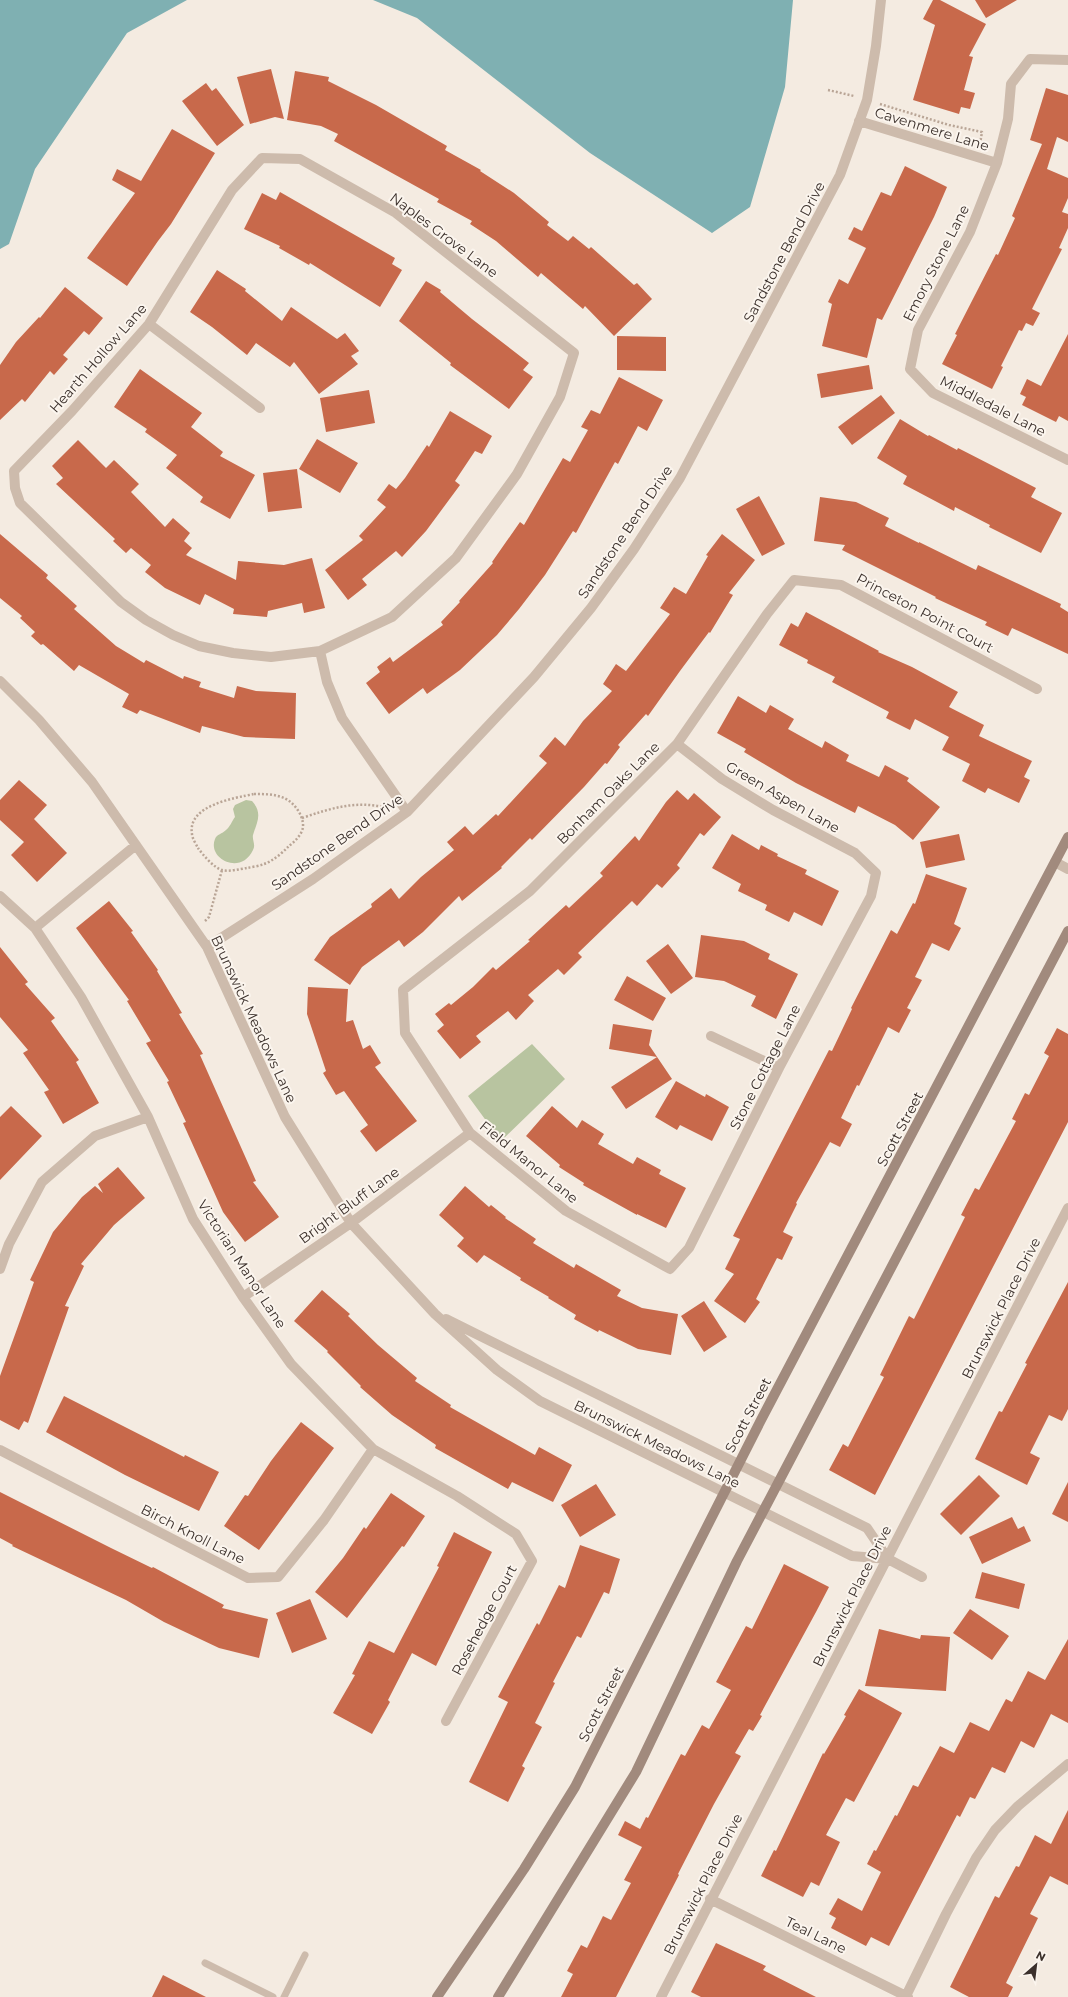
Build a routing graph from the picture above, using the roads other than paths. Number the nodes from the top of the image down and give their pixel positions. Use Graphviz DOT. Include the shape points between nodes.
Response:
graph roads {
  1 [pos="881,0"];
  2 [pos="1068,60"];
  3 [pos="859,121"];
  4 [pos="262,158"];
  5 [pos="997,163"];
  6 [pos="149,324"];
  7 [pos="910,369"];
  8 [pos="260,408"];
  9 [pos="1068,460"];
  10 [pos="794,580"];
  11 [pos="320,651"];
  12 [pos="0,681"];
  13 [pos="1037,689"];
  14 [pos="677,744"];
  15 [pos="407,812"];
  16 [pos="1068,837"];
  17 [pos="136,845"];
  18 [pos="1055,862"];
  19 [pos="1068,869"];
  20 [pos="876,873"];
  21 [pos="0,896"];
  22 [pos="35,928"];
  23 [pos="1068,930"];
  24 [pos="207,947"];
  25 [pos="403,990"];
  26 [pos="711,1036"];
  27 [pos="779,1068"];
  28 [pos="148,1117"];
  29 [pos="470,1132"];
  30 [pos="1068,1208"];
  31 [pos="351,1223"];
  32 [pos="670,1268"];
  33 [pos="0,1269"];
  34 [pos="243,1297"];
  35 [pos="435,1314"];
  36 [pos="373,1449"];
  37 [pos="0,1450"];
  38 [pos="738,1464"];
  39 [pos="778,1484"];
  40 [pos="724,1493"];
  41 [pos="762,1511"];
  42 [pos="516,1534"];
  43 [pos="888,1559"];
  44 [pos="922,1577"];
  45 [pos="446,1721"];
  46 [pos="1068,1764"];
  47 [pos="710,1899"];
  48 [pos="305,1955"];
  49 [pos="205,1963"];
  50 [pos="907,1996"];
  51 [pos="273,1997"];
  52 [pos="284,1997"];
  53 [pos="437,1997"];
  54 [pos="498,1997"];
  55 [pos="661,1997"];
  1 -- 3 [label="street, Sandstone Bend Drive" via="867,100"];
  2 -- 5 [label="street, Emory Stone Lane" via="1030,59 1011,84 1008,120"];
  3 -- 5 [label="street, Cavenmere Lane"];
  3 -- 15 [label="street, Sandstone Bend Drive" via="840,175 680,478 634,549 591,608 534,677"];
  4 -- 6 [label="street, Hearth Hollow Lane" via="232,190"];
  4 -- 11 [label="street, Naples Grove Lane" via="300,159 396,213 574,354 560,397 517,474 456,558 392,616"];
  5 -- 7 [label="street, Emory Stone Lane" via="970,232 918,330"];
  6 -- 8 [label="street"];
  6 -- 11 [label="street, Hearth Hollow Lane" via="72,411 14,470 15,488 20,503 121,602 173,635 199,646 234,653 271,657"];
  7 -- 9 [label="street, Middledale Lane" via="933,393"];
  10 -- 13 [label="street, Princeton Point Court" via="842,585"];
  10 -- 14 [label="street, Bonham Oaks Lane" via="767,614"];
  11 -- 15 [label="street" via="327,682 342,718"];
  12 -- 17 [label="street, Brunswick Meadows Lane" via="39,720 92,782"];
  14 -- 20 [label="street, Green Aspen Lane" via="722,779 773,810 855,853"];
  14 -- 25 [label="street, Bonham Oaks Lane" via="530,891"];
  15 -- 24 [label="street, Sandstone Bend Drive" via="313,879"];
  16 -- 18 [label="main road, Scott Street"];
  17 -- 22 [label="street"];
  17 -- 24 [label="street, Brunswick Meadows Lane"];
  18 -- 19 [label="street"];
  18 -- 38 [label="main road, Scott Street"];
  20 -- 27 [label="street, Stone Cottage Lane" via="871,896"];
  21 -- 22 [label="street, Victorian Manor Lane"];
  22 -- 28 [label="street, Victorian Manor Lane" via="81,997"];
  23 -- 39 [label="main road"];
  24 -- 31 [label="street, Brunswick Meadows Lane" via="285,1117"];
  25 -- 29 [label="street, Field Manor Lane" via="405,1033"];
  26 -- 27 [label="street"];
  27 -- 32 [label="street, Stone Cottage Lane" via="690,1248"];
  28 -- 33 [label="street" via="95,1136 42,1182 9,1244"];
  28 -- 34 [label="street, Victorian Manor Lane" via="193,1219"];
  29 -- 31 [label="street, Bright Bluff Lane"];
  29 -- 32 [label="street, Field Manor Lane" via="566,1211"];
  30 -- 43 [label="street, Brunswick Place Drive"];
  31 -- 34 [label="street, Bright Bluff Lane"];
  31 -- 35 [label="street, Brunswick Meadows Lane"];
  34 -- 36 [label="street, Victorian Manor Lane" via="291,1364"];
  35 -- 38 [label="street, Brunswick Meadows Lane"];
  35 -- 40 [label="street, Brunswick Meadows Lane" via="497,1370 540,1401"];
  36 -- 37 [label="street, Birch Knoll Lane" via="324,1520 278,1577 248,1578"];
  36 -- 42 [label="street, Victorian Manor Lane" via="457,1496"];
  38 -- 39 [label="street, Brunswick Meadows Lane"];
  38 -- 40 [label="main road, Scott Street"];
  39 -- 41 [label="main road"];
  39 -- 43 [label="street, Brunswick Meadows Lane" via="867,1528"];
  40 -- 41 [label="street, Brunswick Meadows Lane"];
  40 -- 53 [label="main road, Scott Street" via="574,1787 524,1869"];
  41 -- 43 [label="street, Brunswick Meadows Lane" via="852,1556"];
  41 -- 54 [label="main road" via="636,1772"];
  42 -- 45 [label="street, Rosehedge Court" via="532,1561"];
  43 -- 44 [label="street, Brunswick Meadows Lane"];
  43 -- 47 [label="street, Brunswick Place Drive"];
  46 -- 50 [label="street" via="1018,1806 995,1830 976,1858 946,1914"];
  47 -- 50 [label="street, Teal Lane"];
  47 -- 55 [label="street, Brunswick Place Drive"];
  48 -- 52 [label="lane"];
  49 -- 51 [label="lane"];
}
